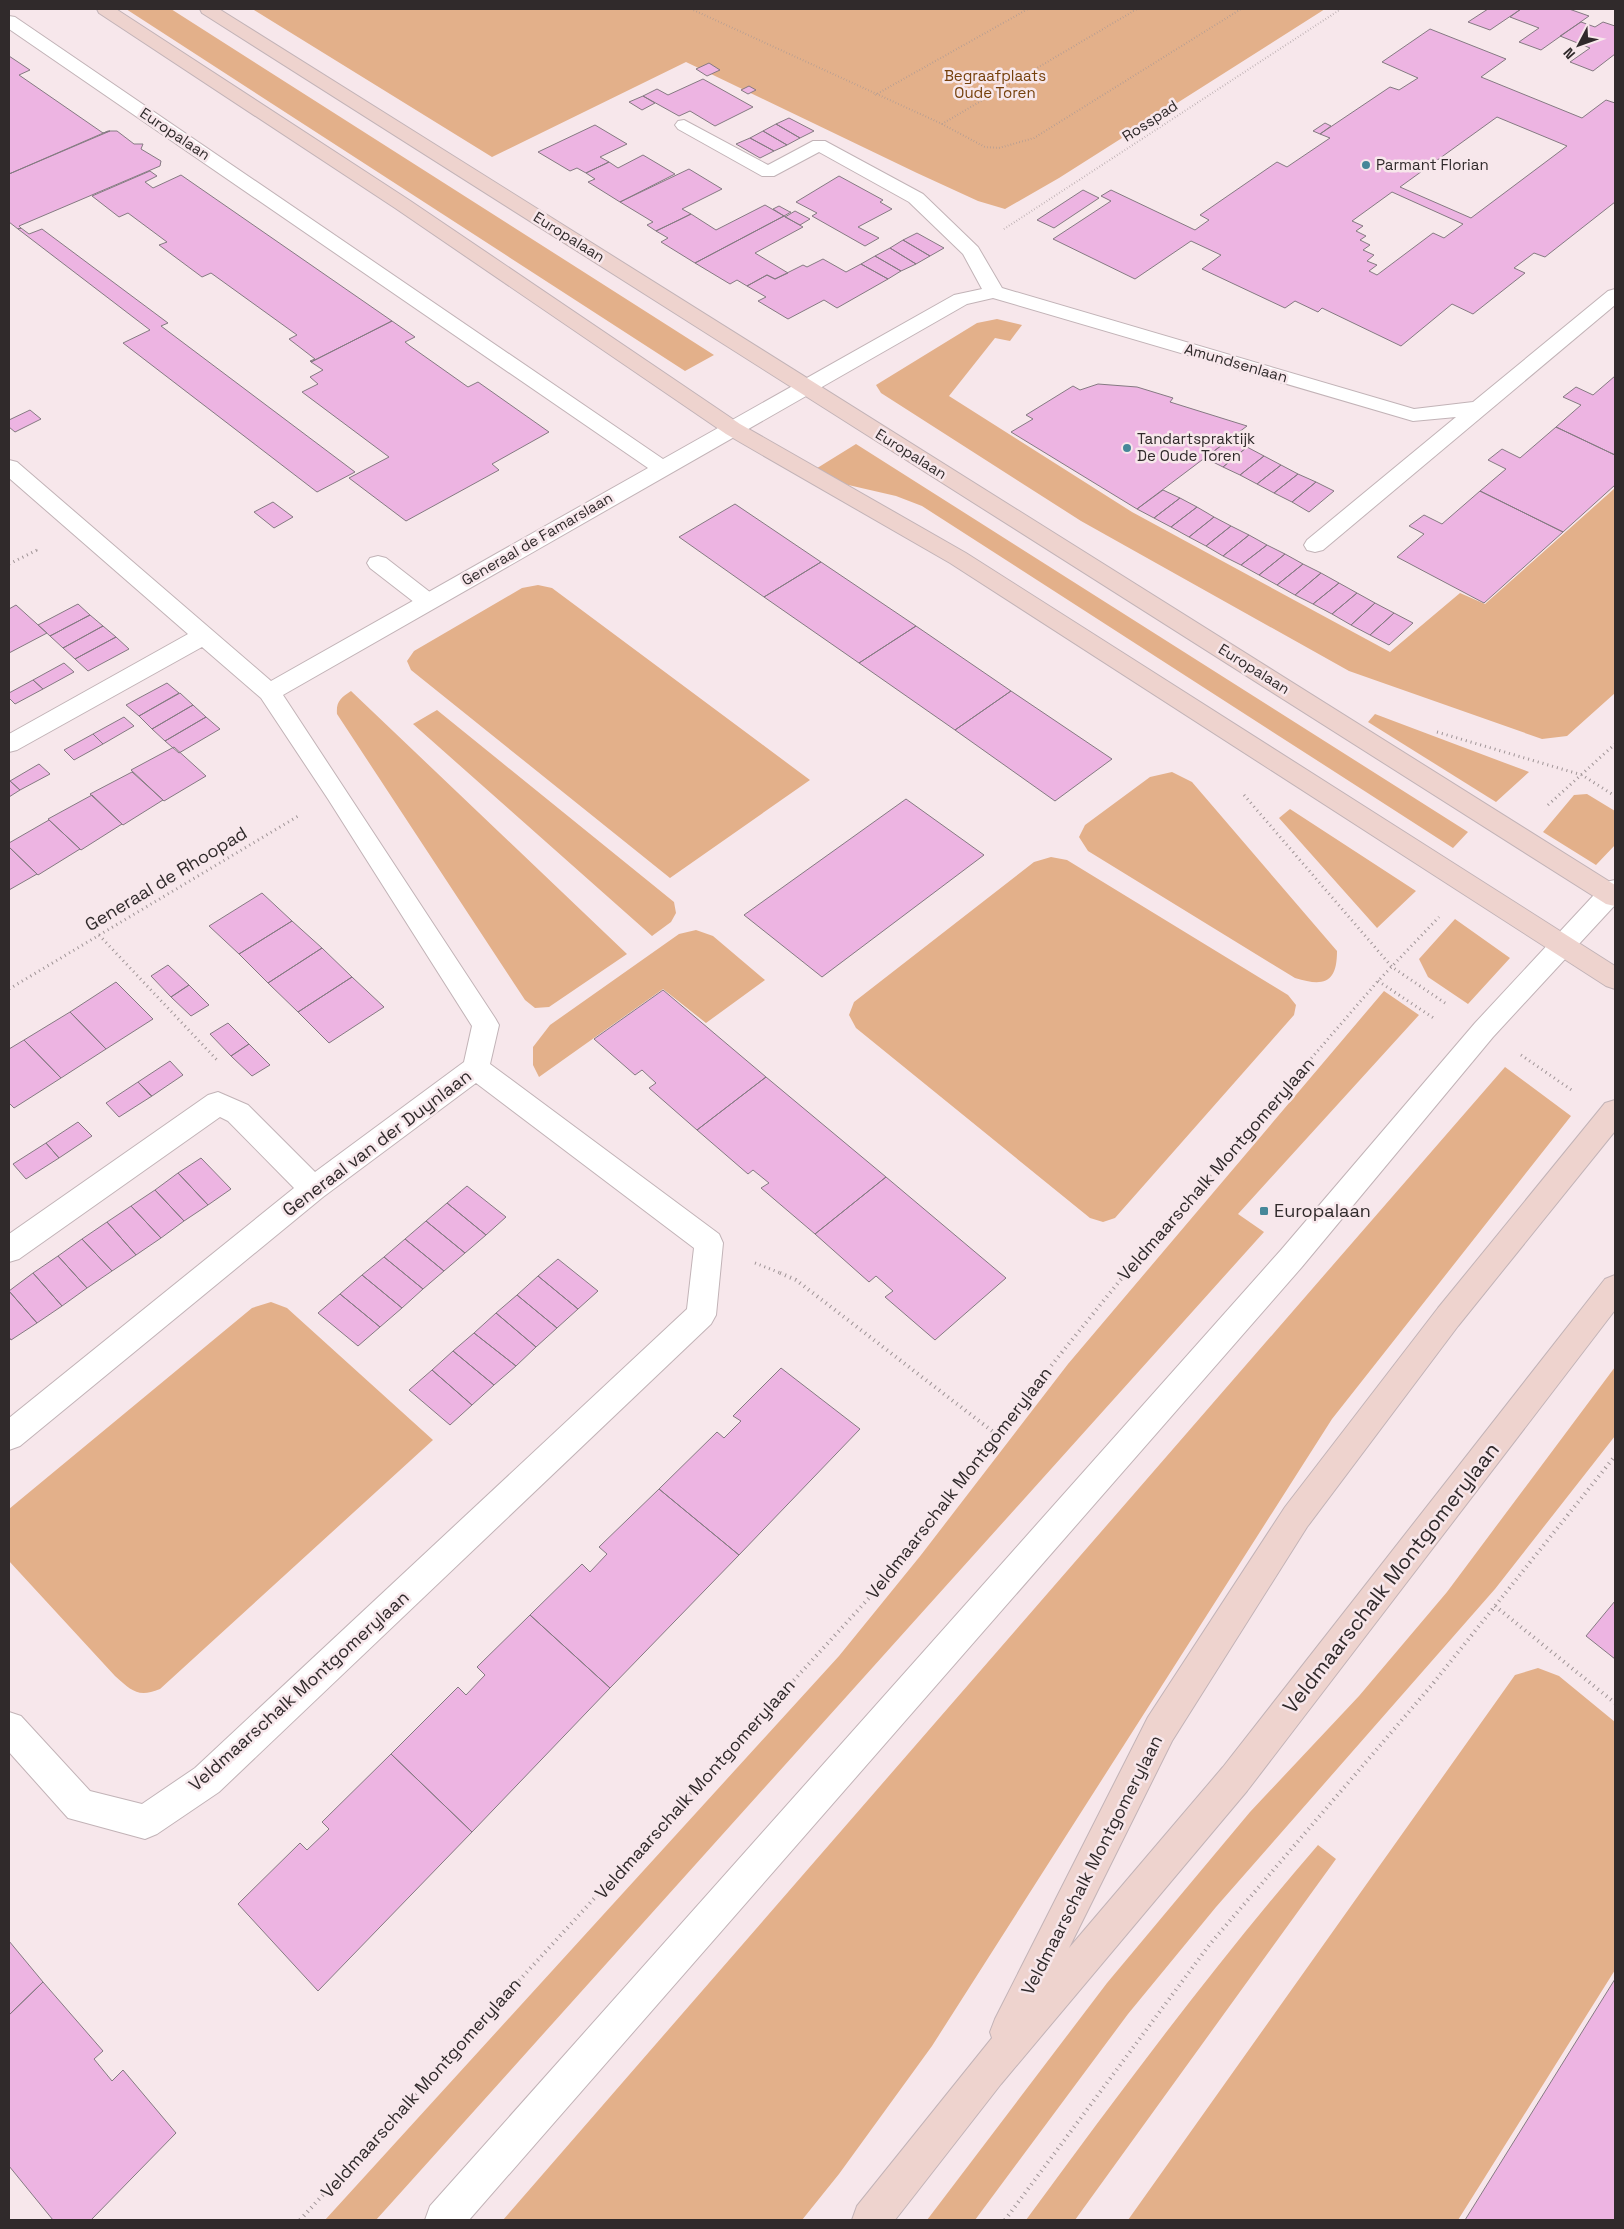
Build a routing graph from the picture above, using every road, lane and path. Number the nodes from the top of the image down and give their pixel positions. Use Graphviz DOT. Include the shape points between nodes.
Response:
graph roads {
  1 [pos="105,9"];
  2 [pos="208,9"];
  3 [pos="691,9"];
  4 [pos="1028,9"];
  5 [pos="1137,9"];
  6 [pos="1242,9"];
  7 [pos="1340,9"];
  8 [pos="9,21"];
  9 [pos="874,95"];
  10 [pos="942,124"];
  11 [pos="684,125"];
  12 [pos="971,251"];
  13 [pos="994,292"];
  14 [pos="1615,295"];
  15 [pos="807,388"];
  16 [pos="1479,408"];
  17 [pos="733,428"];
  18 [pos="9,467"];
  19 [pos="662,468"];
  20 [pos="1315,545"];
  21 [pos="378,563"];
  22 [pos="427,601"];
  23 [pos="205,635"];
  24 [pos="269,692"];
  25 [pos="9,744"];
  26 [pos="1615,744"];
  27 [pos="1582,775"];
  28 [pos="1239,789"];
  29 [pos="337,793"];
  30 [pos="1615,796"];
  31 [pos="1516,834"];
  32 [pos="1469,885"];
  33 [pos="1614,893"];
  34 [pos="99,934"];
  35 [pos="1564,946"];
  36 [pos="1392,967"];
  37 [pos="1615,979"];
  38 [pos="1378,981"];
  39 [pos="9,989"];
  40 [pos="1436,1019"];
  41 [pos="1484,1030"];
  42 [pos="476,1068"];
  43 [pos="218,1103"];
  44 [pos="1613,1114"];
  45 [pos="313,1189"];
  46 [pos="709,1243"];
  47 [pos="9,1250"];
  48 [pos="1615,1288"];
  49 [pos="996,1434"];
  50 [pos="9,1436"];
  51 [pos="1615,1456"];
  52 [pos="1495,1606"];
  53 [pos="1615,1703"];
  54 [pos="9,1728"];
  55 [pos="988,2071"];
  56 [pos="300,2220"];
  57 [pos="444,2220"];
  58 [pos="871,2220"];
  59 [pos="1005,2220"];
  1 -- 17 [label="main road" via="402,204"];
  2 -- 15 [label="main road, Europalaan"];
  3 -- 9 [label="path"];
  4 -- 9 [label="path"];
  5 -- 10 [label="path"];
  6 -- 10 [label="path" via="1034,138 999,148 985,147"];
  7 -- 12 [label="path, Rosspad"];
  8 -- 19 [label="street, Europalaan"];
  9 -- 10 [label="path"];
  11 -- 12 [label="street" via="768,172 819,145 916,198"];
  12 -- 13 [label="street"];
  13 -- 15 [label="street, Amundsenlaan" via="961,299"];
  13 -- 16 [label="street, Amundsenlaan" via="1413,415"];
  14 -- 16 [label="street"];
  15 -- 17 [label="street, Generaal de Famarslaan"];
  15 -- 31 [label="main road, Europalaan"];
  16 -- 20 [label="street"];
  17 -- 19 [label="street, Generaal de Famarslaan"];
  17 -- 32 [label="main road" via="958,558"];
  18 -- 23 [label="street, Generaal van der Duynlaan"];
  19 -- 22 [label="street, Generaal de Famarslaan"];
  21 -- 22 [label="street"];
  22 -- 24 [label="street, Generaal de Famarslaan"];
  23 -- 24 [label="street, Generaal van der Duynlaan"];
  23 -- 25 [label="street"];
  24 -- 29 [label="street, Generaal van der Duynlaan"];
  26 -- 27 [label="path"];
  27 -- 30 [label="path"];
  27 -- 31 [label="path"];
  28 -- 36 [label="path"];
  29 -- 34 [label="path, Generaal de Rhoopad"];
  29 -- 42 [label="street, Generaal van der Duynlaan" via="486,1025"];
  31 -- 33 [label="main road, Europalaan"];
  32 -- 35 [label="main road"];
  32 -- 36 [label="path, Veldmaarschalk Montgomerylaan"];
  33 -- 35 [label="street"];
  34 -- 39 [label="path, Generaal de Rhoopad"];
  34 -- 43 [label="path" via="220,1063"];
  35 -- 37 [label="main road"];
  35 -- 41 [label="street"];
  36 -- 38 [label="path, Veldmaarschalk Montgomerylaan"];
  36 -- 41 [label="path"];
  38 -- 40 [label="path"];
  38 -- 49 [label="path, Veldmaarschalk Montgomerylaan" via="1134,1262"];
  41 -- 44 [label="path"];
  41 -- 57 [label="street" via="1291,1259"];
  42 -- 45 [label="street, Generaal van der Duynlaan"];
  42 -- 46 [label="street"];
  43 -- 45 [label="street" via="238,1112"];
  43 -- 47 [label="street"];
  44 -- 55 [label="main road, Veldmaarschalk Montgomerylaan" via="1448,1318 1296,1518 1160,1729"];
  45 -- 50 [label="street, Generaal van der Duynlaan"];
  46 -- 49 [label="path" via="796,1280"];
  46 -- 54 [label="street, Veldmaarschalk Montgomerylaan" via="701,1315 207,1780 145,1822 80,1806"];
  48 -- 55 [label="main road, Veldmaarschalk Montgomerylaan" via="1235,1779"];
  49 -- 56 [label="path, Veldmaarschalk Montgomerylaan" via="870,1597"];
  51 -- 52 [label="path"];
  52 -- 53 [label="path"];
  52 -- 59 [label="path" via="1432,1686 1210,1944"];
  55 -- 58 [label="main road, Veldmaarschalk Montgomerylaan"];
}
